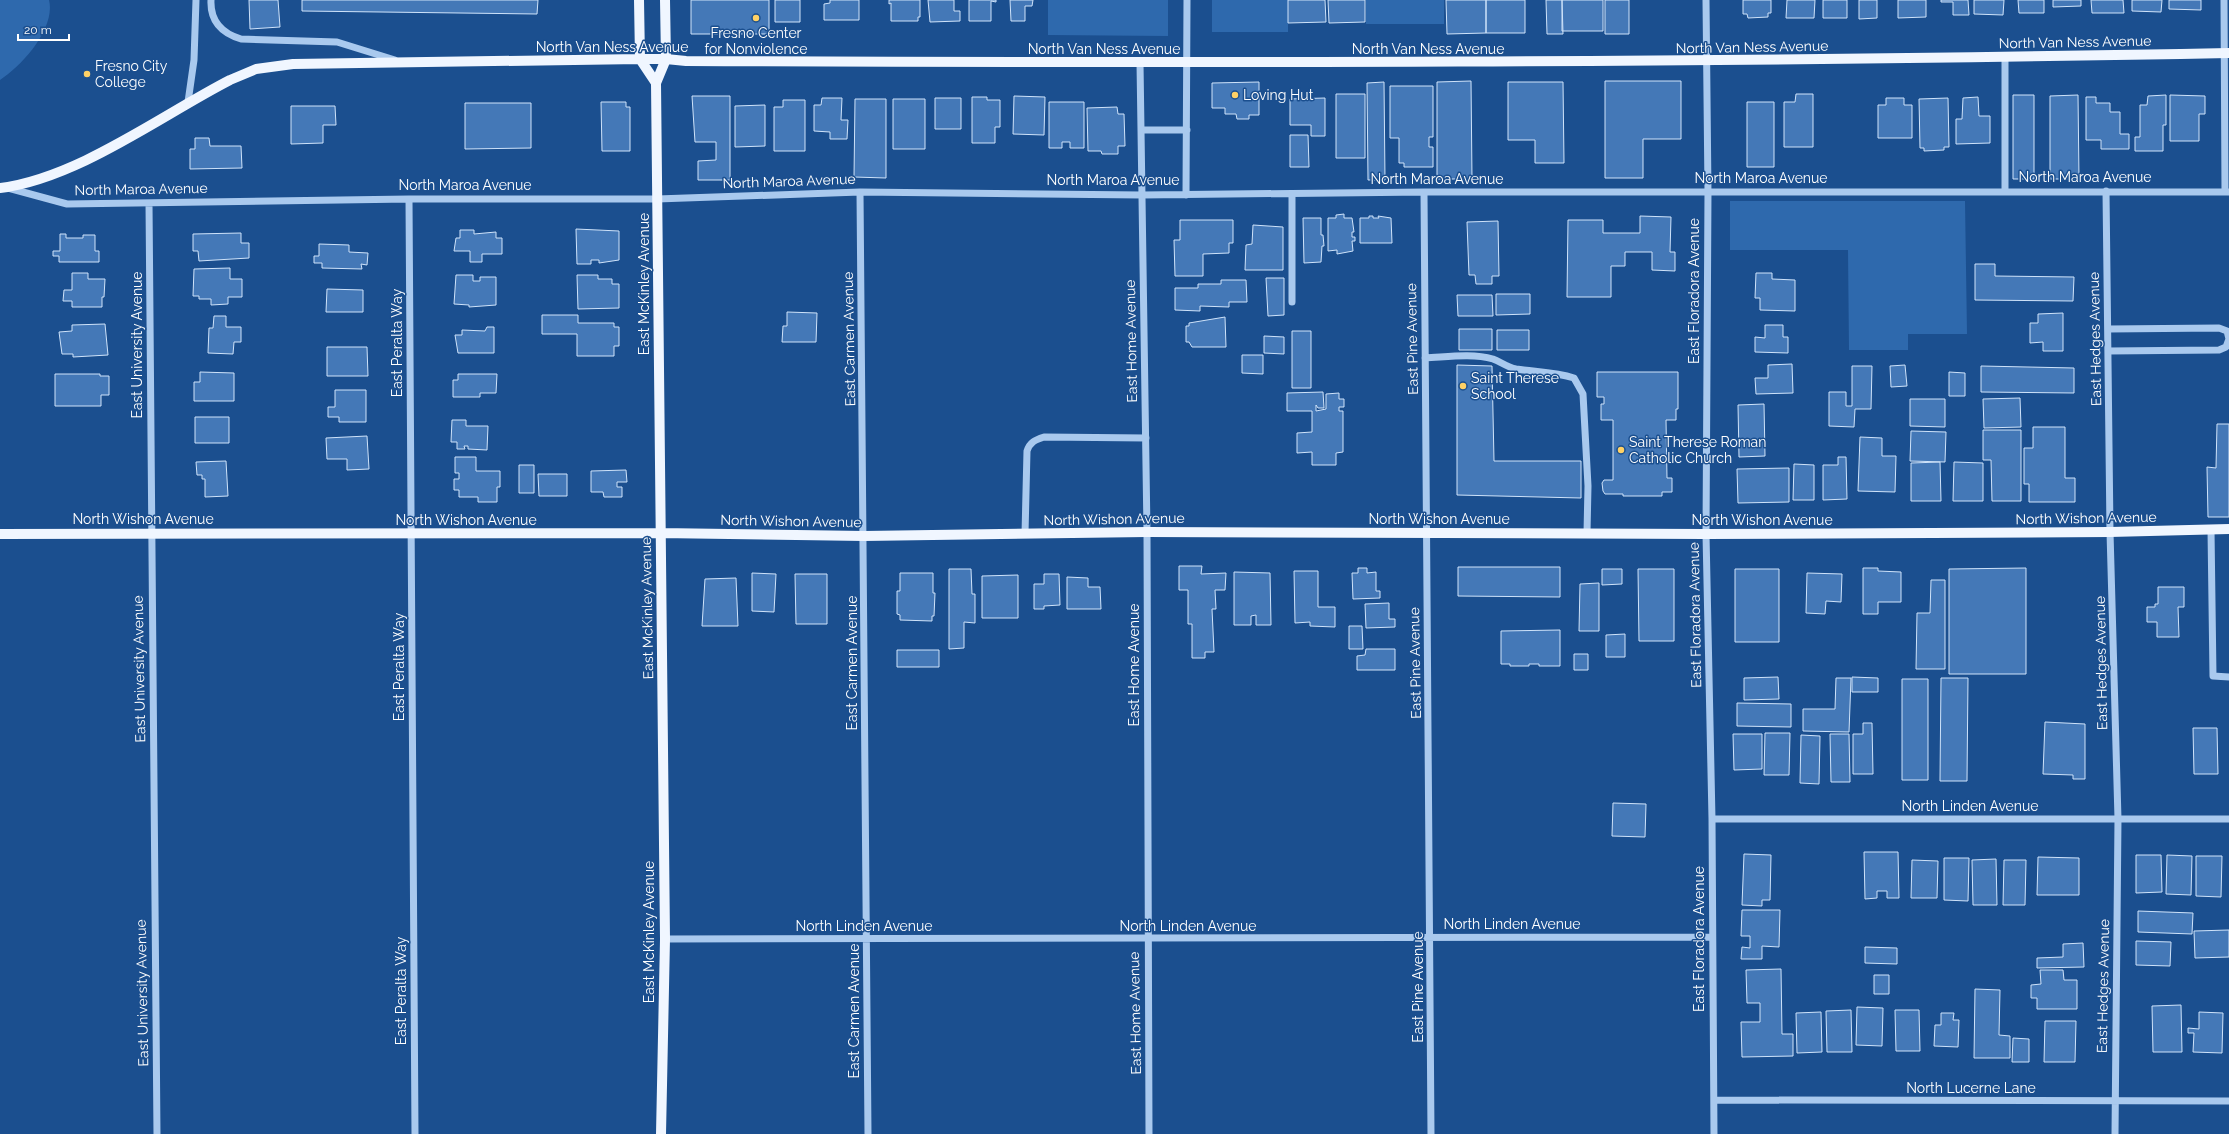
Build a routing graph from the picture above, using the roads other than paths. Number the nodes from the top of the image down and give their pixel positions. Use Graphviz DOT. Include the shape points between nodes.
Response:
graph roads {
  1 [pos="196,0"];
  2 [pos="211,0"];
  3 [pos="639,0"];
  4 [pos="666,0"];
  5 [pos="1187,0"];
  6 [pos="1706,0"];
  7 [pos="2224,0"];
  8 [pos="2226,53"];
  9 [pos="2005,58"];
  10 [pos="640,59"];
  11 [pos="666,59"];
  12 [pos="1707,62"];
  13 [pos="403,63"];
  14 [pos="1140,63"];
  15 [pos="1187,64"];
  16 [pos="656,82"];
  17 [pos="188,102"];
  18 [pos="1141,130"];
  19 [pos="1187,130"];
  20 [pos="3,188"];
  21 [pos="2005,191"];
  22 [pos="2106,191"];
  23 [pos="860,192"];
  24 [pos="1424,192"];
  25 [pos="1708,192"];
  26 [pos="2227,192"];
  27 [pos="1292,194"];
  28 [pos="1186,195"];
  29 [pos="1142,196"];
  30 [pos="409,199"];
  31 [pos="657,199"];
  32 [pos="149,203"];
  33 [pos="1292,302"];
  34 [pos="2108,329"];
  35 [pos="2108,351"];
  36 [pos="1425,358"];
  37 [pos="1146,438"];
  38 [pos="2229,529"];
  39 [pos="2211,530"];
  40 [pos="1147,532"];
  41 [pos="1427,532"];
  42 [pos="2110,532"];
  43 [pos="151,533"];
  44 [pos="660,533"];
  45 [pos="1588,533"];
  46 [pos="0,534"];
  47 [pos="410,534"];
  48 [pos="1025,534"];
  49 [pos="1706,534"];
  50 [pos="864,536"];
  51 [pos="2229,677"];
  52 [pos="1712,819"];
  53 [pos="2118,819"];
  54 [pos="2229,819"];
  55 [pos="1431,937"];
  56 [pos="1712,937"];
  57 [pos="665,939"];
  58 [pos="866,939"];
  59 [pos="1147,939"];
  60 [pos="1714,1100"];
  61 [pos="2229,1101"];
  62 [pos="2114,1102"];
  63 [pos="157,1134"];
  64 [pos="415,1134"];
  65 [pos="660,1134"];
  66 [pos="868,1134"];
  67 [pos="1149,1134"];
  68 [pos="1431,1134"];
  69 [pos="1714,1134"];
  70 [pos="2115,1134"];
  1 -- 17 [label="street" via="194,60"];
  2 -- 13 [label="street" via="216,24 234,37 337,42"];
  3 -- 10 [label="main road"];
  4 -- 11 [label="main road, East McKinley Avenue"];
  5 -- 15 [label="street"];
  6 -- 12 [label="street, East Floradora Avenue"];
  7 -- 8 [label="street"];
  8 -- 9 [label="main road, North Van Ness Avenue"];
  8 -- 26 [label="street"];
  9 -- 12 [label="main road, North Van Ness Avenue"];
  9 -- 21 [label="street"];
  10 -- 11 [label="main road, North Van Ness Avenue"];
  10 -- 13 [label="main road, North Van Ness Avenue"];
  10 -- 16 [label="main road"];
  11 -- 14 [label="main road, North Van Ness Avenue"];
  11 -- 16 [label="main road, East McKinley Avenue"];
  12 -- 15 [label="main road, North Van Ness Avenue"];
  12 -- 25 [label="street, East Floradora Avenue"];
  13 -- 17 [label="main road, North Van Ness Avenue" via="293,64 256,69"];
  14 -- 15 [label="main road, North Van Ness Avenue"];
  14 -- 18 [label="street, East Home Avenue"];
  15 -- 19 [label="street"];
  16 -- 31 [label="main road, East McKinley Avenue"];
  17 -- 20 [label="main road, North Van Ness Avenue" via="86,160 50,175"];
  18 -- 19 [label="street"];
  18 -- 29 [label="street, East Home Avenue"];
  19 -- 28 [label="street"];
  20 -- 32 [label="street, North Maroa Avenue" via="67,204"];
  21 -- 22 [label="street, North Maroa Avenue"];
  21 -- 25 [label="street, North Maroa Avenue"];
  22 -- 26 [label="street, North Maroa Avenue"];
  22 -- 34 [label="street, East Hedges Avenue"];
  23 -- 29 [label="street, North Maroa Avenue"];
  23 -- 31 [label="street, North Maroa Avenue"];
  23 -- 50 [label="street, East Carmen Avenue"];
  24 -- 25 [label="street, North Maroa Avenue"];
  24 -- 27 [label="street, North Maroa Avenue"];
  24 -- 36 [label="street, East Pine Avenue"];
  25 -- 49 [label="street, East Floradora Avenue"];
  27 -- 28 [label="street, North Maroa Avenue"];
  27 -- 33 [label="street"];
  28 -- 29 [label="street, North Maroa Avenue"];
  29 -- 37 [label="street, East Home Avenue"];
  30 -- 31 [label="street, North Maroa Avenue"];
  30 -- 32 [label="street, North Maroa Avenue"];
  30 -- 47 [label="street, East Peralta Way"];
  31 -- 44 [label="main road, East McKinley Avenue"];
  32 -- 43 [label="street, East University Avenue"];
  34 -- 35 [label="street, East Hedges Avenue"];
  34 -- 35 [label="street" via="2219,328 2227,331 2229,339 2226,347 2219,350"];
  35 -- 42 [label="street, East Hedges Avenue"];
  36 -- 41 [label="street, East Pine Avenue"];
  36 -- 45 [label="street" via="1475,356 1516,369 1554,372 1574,378 1583,394"];
  37 -- 40 [label="street, East Home Avenue"];
  37 -- 48 [label="street" via="1044,437 1034,440 1027,451"];
  38 -- 39 [label="main road, North Wishon Avenue"];
  39 -- 42 [label="main road, North Wishon Avenue"];
  39 -- 51 [label="street" via="2213,676"];
  40 -- 41 [label="main road, North Wishon Avenue"];
  40 -- 48 [label="main road, North Wishon Avenue"];
  40 -- 59 [label="street, East Home Avenue"];
  41 -- 45 [label="main road, North Wishon Avenue"];
  41 -- 55 [label="street, East Pine Avenue"];
  42 -- 49 [label="main road, North Wishon Avenue"];
  42 -- 53 [label="street, East Hedges Avenue"];
  43 -- 46 [label="main road, North Wishon Avenue"];
  43 -- 47 [label="main road, North Wishon Avenue"];
  43 -- 63 [label="street, East University Avenue"];
  44 -- 47 [label="main road, North Wishon Avenue"];
  44 -- 50 [label="main road, North Wishon Avenue"];
  44 -- 57 [label="main road, East McKinley Avenue"];
  45 -- 49 [label="main road, North Wishon Avenue"];
  47 -- 64 [label="street, East Peralta Way"];
  48 -- 50 [label="main road, North Wishon Avenue"];
  49 -- 52 [label="street, East Floradora Avenue"];
  50 -- 58 [label="street, East Carmen Avenue"];
  52 -- 53 [label="street, North Linden Avenue"];
  52 -- 56 [label="street, East Floradora Avenue"];
  53 -- 54 [label="street, North Linden Avenue"];
  53 -- 62 [label="street, East Hedges Avenue"];
  55 -- 56 [label="street, North Linden Avenue"];
  55 -- 59 [label="street, North Linden Avenue"];
  55 -- 68 [label="street, East Pine Avenue"];
  56 -- 60 [label="street, East Floradora Avenue"];
  57 -- 58 [label="street, North Linden Avenue"];
  57 -- 65 [label="main road, East McKinley Avenue"];
  58 -- 59 [label="street, North Linden Avenue"];
  58 -- 66 [label="street, East Carmen Avenue"];
  59 -- 67 [label="street, East Home Avenue"];
  60 -- 62 [label="street, North Lucerne Lane"];
  60 -- 69 [label="street, East Floradora Avenue"];
  61 -- 62 [label="street, North Lucerne Lane"];
  62 -- 70 [label="street, East Hedges Avenue"];
}
